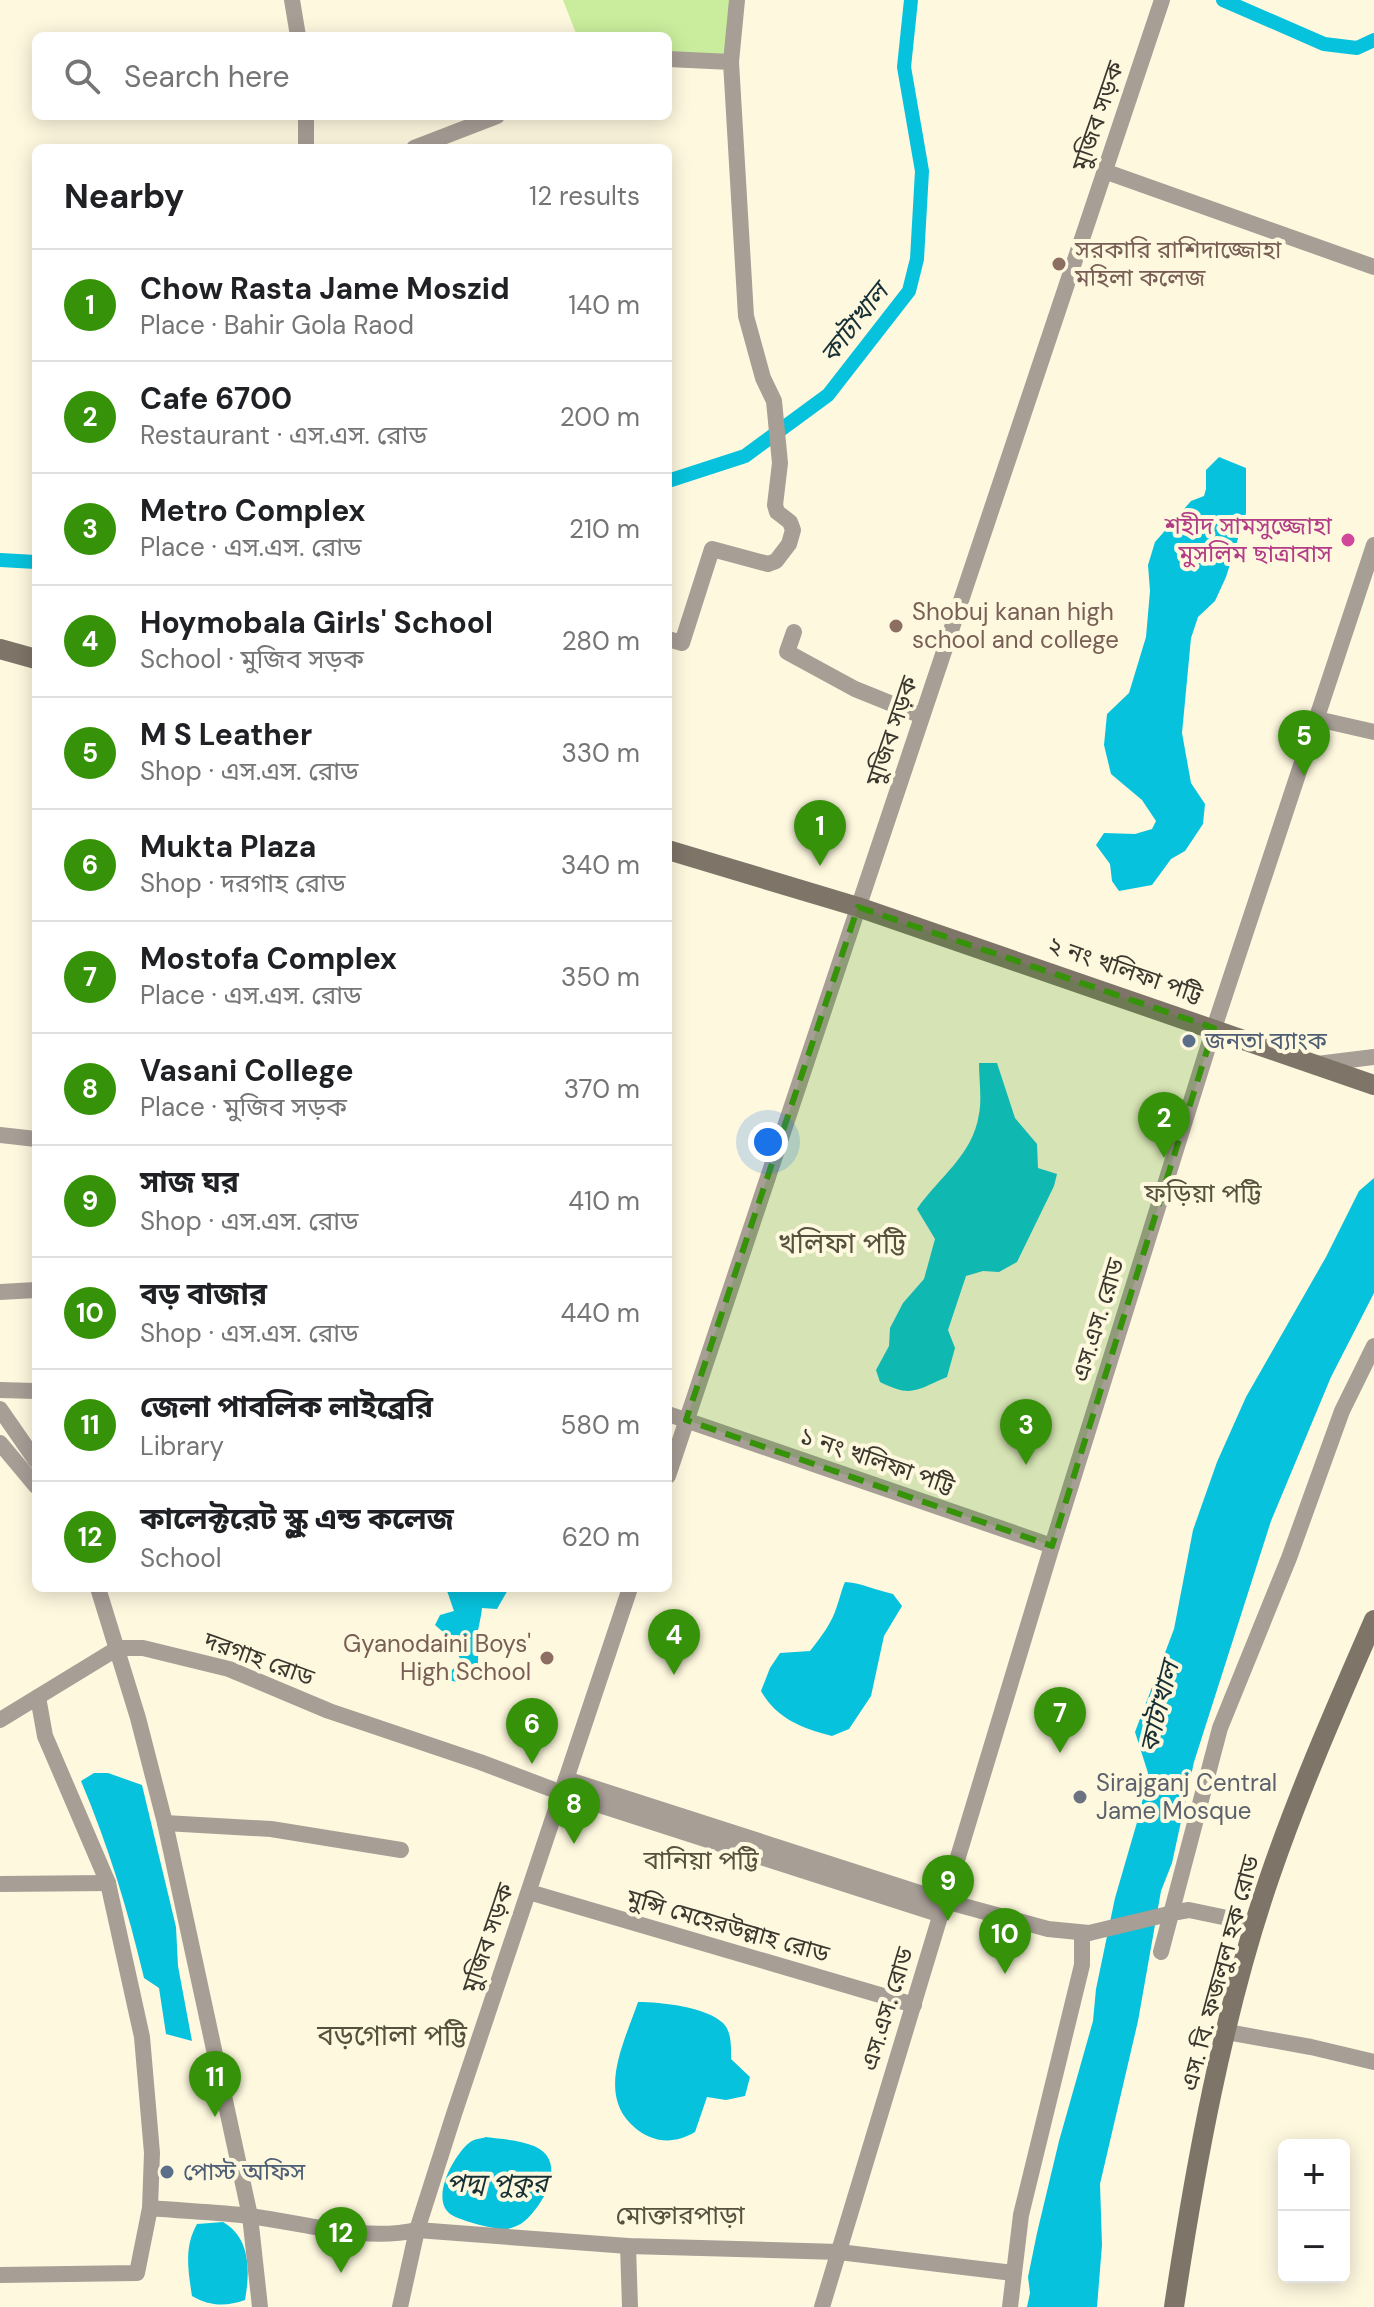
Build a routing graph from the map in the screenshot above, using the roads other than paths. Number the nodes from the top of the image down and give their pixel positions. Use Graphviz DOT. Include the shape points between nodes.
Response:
graph roads {
  1 [pos="292,0"];
  2 [pos="737,0"];
  3 [pos="1162,1"];
  4 [pos="297,32"];
  5 [pos="672,59"];
  6 [pos="731,62"];
  7 [pos="306,120"];
  8 [pos="487,120"];
  9 [pos="306,144"];
  10 [pos="424,144"];
  11 [pos="1104,171"];
  12 [pos="1374,267"];
  13 [pos="1374,545"];
  14 [pos="794,632"];
  15 [pos="672,640"];
  16 [pos="0,649"];
  17 [pos="32,658"];
  18 [pos="922,716"];
  19 [pos="1317,719"];
  20 [pos="1374,732"];
  21 [pos="672,851"];
  22 [pos="858,907"];
  23 [pos="1214,1028"];
  24 [pos="1374,1057"];
  25 [pos="1317,1064"];
  26 [pos="1374,1085"];
  27 [pos="0,1135"];
  28 [pos="32,1139"];
  29 [pos="32,1290"];
  30 [pos="0,1292"];
  31 [pos="1374,1346"];
  32 [pos="0,1390"];
  33 [pos="32,1391"];
  34 [pos="0,1409"];
  35 [pos="672,1415"];
  36 [pos="686,1420"];
  37 [pos="0,1443"];
  38 [pos="32,1455"];
  39 [pos="672,1464"];
  40 [pos="32,1481"];
  41 [pos="1052,1546"];
  42 [pos="99,1592"];
  43 [pos="629,1592"];
  44 [pos="1374,1620"];
  45 [pos="118,1648"];
  46 [pos="38,1697"];
  47 [pos="0,1720"];
  48 [pos="564,1786"];
  49 [pos="165,1823"];
  50 [pos="401,1850"];
  51 [pos="108,1883"];
  52 [pos="0,1884"];
  53 [pos="529,1892"];
  54 [pos="943,1908"];
  55 [pos="1256,1924"];
  56 [pos="1086,1933"];
  57 [pos="1161,1952"];
  58 [pos="914,2005"];
  59 [pos="1227,2032"];
  60 [pos="1374,2062"];
  61 [pos="150,2208"];
  62 [pos="250,2216"];
  63 [pos="417,2230"];
  64 [pos="628,2246"];
  65 [pos="839,2252"];
  66 [pos="1013,2273"];
  67 [pos="0,2275"];
  68 [pos="260,2307"];
  69 [pos="400,2307"];
  70 [pos="630,2307"];
  71 [pos="822,2307"];
  72 [pos="1010,2307"];
  73 [pos="1174,2307"];
  1 -- 4 [label="street"];
  2 -- 6 [label="street"];
  3 -- 11 [label="street, মুজিব সড়ক"];
  5 -- 6 [label="street"];
  6 -- 15 [label="street" via="746,316 774,401 780,463 775,505 793,530 789,544 768,564 712,549 682,643"];
  7 -- 9 [label="street"];
  8 -- 10 [label="street"];
  11 -- 12 [label="street"];
  11 -- 18 [label="street, মুজিব সড়ক"];
  13 -- 19 [label="street, এস.এস. রোড"];
  14 -- 18 [label="street" via="787,652 855,689"];
  16 -- 17 [label="main road"];
  18 -- 22 [label="street, মুজিব সড়ক"];
  19 -- 20 [label="street"];
  19 -- 23 [label="street, এস.এস. রোড"];
  21 -- 22 [label="main road, ২ নং খলিফা পট্টি"];
  22 -- 23 [label="main road, ২ নং খলিফা পট্টি"];
  22 -- 36 [label="street, মুজিব সড়ক"];
  23 -- 25 [label="main road, ২ নং খলিফা পট্টি"];
  23 -- 41 [label="street, এস.এস. রোড"];
  24 -- 25 [label="street"];
  25 -- 26 [label="main road, ২ নং খলিফা পট্টি"];
  27 -- 28 [label="street"];
  29 -- 30 [label="street"];
  31 -- 57 [label="street" via="1342,1411 1220,1728"];
  32 -- 33 [label="street"];
  34 -- 38 [label="street"];
  35 -- 36 [label="street, ১ নং খলিফা পট্টি"];
  36 -- 39 [label="street, মুজিব সড়ক"];
  36 -- 41 [label="street, ১ নং খলিফা পট্টি"];
  37 -- 40 [label="street"];
  41 -- 54 [label="street, এস.এস. রোড"];
  42 -- 45 [label="street"];
  43 -- 48 [label="street, মুজিব সড়ক"];
  44 -- 55 [label="main road, এস. বি. ফজলুল হক রোড" via="1316,1756"];
  45 -- 46 [label="street"];
  45 -- 48 [label="street, দরগাহ রোড" via="143,1648 229,1669 329,1711"];
  45 -- 49 [label="street"];
  46 -- 47 [label="street"];
  46 -- 51 [label="street" via="45,1736"];
  48 -- 53 [label="street, মুজিব সড়ক"];
  48 -- 54 [label="street, দরগাহ রোড"];
  49 -- 50 [label="street" via="271,1829"];
  49 -- 62 [label="street"];
  51 -- 52 [label="street"];
  51 -- 61 [label="street" via="142,2037 152,2153"];
  53 -- 58 [label="street, মুন্সি মেহেরউল্লাহ রোড"];
  53 -- 63 [label="street, মুজিব সড়ক"];
  54 -- 56 [label="street, দরগাহ রোড"];
  54 -- 58 [label="street, এস.এস. রোড"];
  55 -- 56 [label="street, bridge" via="1189,1910"];
  55 -- 59 [label="main road, এস. বি. ফজলুল হক রোড"];
  56 -- 66 [label="street" via="1021,2215"];
  58 -- 65 [label="street, এস.এস. রোড"];
  59 -- 60 [label="street"];
  59 -- 73 [label="main road, এস. বি. ফজলুল হক রোড"];
  61 -- 62 [label="street"];
  61 -- 67 [label="street" via="137,2273"];
  62 -- 63 [label="street" via="342,2230"];
  62 -- 68 [label="street"];
  63 -- 64 [label="street"];
  63 -- 69 [label="street, মুজিব সড়ক"];
  64 -- 65 [label="street"];
  64 -- 70 [label="street"];
  65 -- 66 [label="street"];
  65 -- 71 [label="street, এস.এস. রোড"];
  66 -- 72 [label="street"];
}
